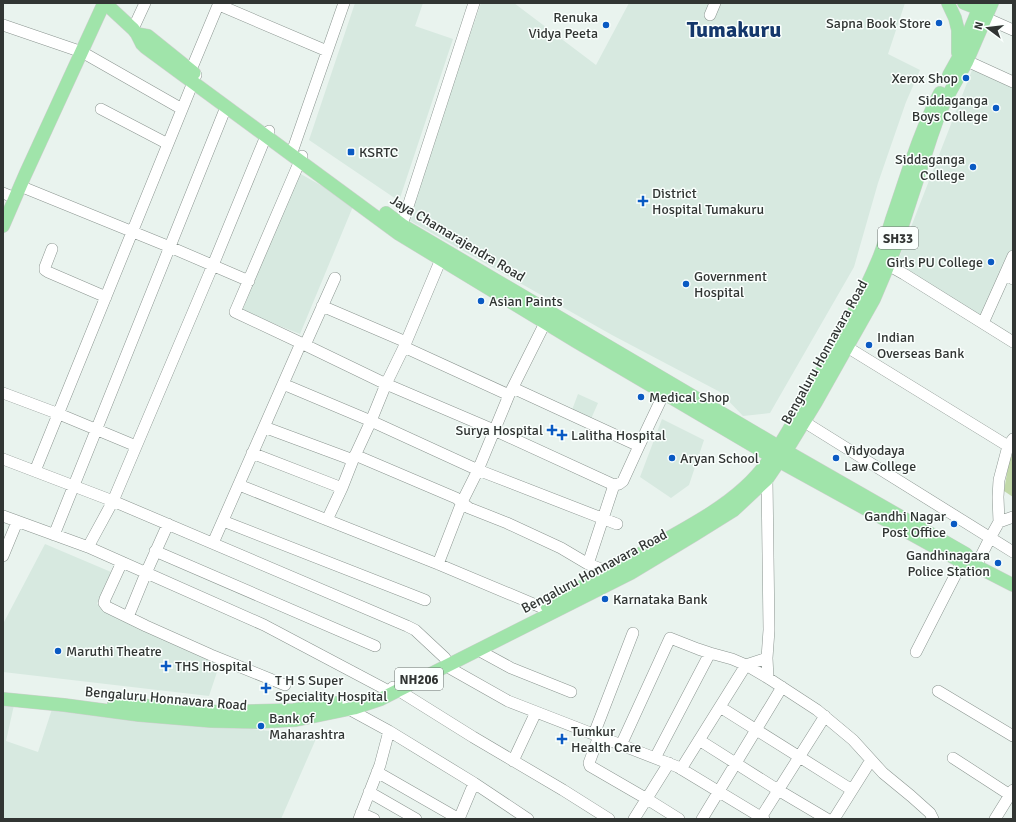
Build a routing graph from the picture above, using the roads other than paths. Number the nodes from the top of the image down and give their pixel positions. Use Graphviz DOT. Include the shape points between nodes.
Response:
graph roads {
  1 [pos="105,3"];
  2 [pos="145,3"];
  3 [pos="344,3"];
  4 [pos="474,3"];
  5 [pos="715,3"];
  6 [pos="948,3"];
  7 [pos="964,3"];
  8 [pos="219,4"];
  9 [pos="984,10"];
  10 [pos="710,15"];
  11 [pos="3,25"];
  12 [pos="1013,30"];
  13 [pos="135,32"];
  14 [pos="327,51"];
  15 [pos="82,52"];
  16 [pos="963,59"];
  17 [pos="194,75"];
  18 [pos="1013,82"];
  19 [pos="226,107"];
  20 [pos="101,109"];
  21 [pos="182,109"];
  22 [pos="267,133"];
  23 [pos="168,144"];
  24 [pos="296,156"];
  25 [pos="18,192"];
  26 [pos="3,193"];
  27 [pos="3,226"];
  28 [pos="401,229"];
  29 [pos="133,232"];
  30 [pos="170,247"];
  31 [pos="52,249"];
  32 [pos="1013,256"];
  33 [pos="441,259"];
  34 [pos="212,265"];
  35 [pos="888,265"];
  36 [pos="1009,277"];
  37 [pos="335,278"];
  38 [pos="249,281"];
  39 [pos="106,297"];
  40 [pos="322,306"];
  41 [pos="545,323"];
  42 [pos="983,323"];
  43 [pos="1013,342"];
  44 [pos="303,344"];
  45 [pos="405,345"];
  46 [pos="847,347"];
  47 [pos="283,384"];
  48 [pos="386,384"];
  49 [pos="667,388"];
  50 [pos="511,392"];
  51 [pos="3,393"];
  52 [pos="59,414"];
  53 [pos="800,419"];
  54 [pos="371,421"];
  55 [pos="264,427"];
  56 [pos="96,430"];
  57 [pos="494,430"];
  58 [pos="1011,442"];
  59 [pos="136,446"];
  60 [pos="639,446"];
  61 [pos="252,453"];
  62 [pos="778,454"];
  63 [pos="354,458"];
  64 [pos="3,459"];
  65 [pos="478,470"];
  66 [pos="35,471"];
  67 [pos="766,478"];
  68 [pos="239,485"];
  69 [pos="614,485"];
  70 [pos="74,486"];
  71 [pos="342,488"];
  72 [pos="113,501"];
  73 [pos="462,502"];
  74 [pos="3,516"];
  75 [pos="1013,517"];
  76 [pos="602,518"];
  77 [pos="327,520"];
  78 [pos="223,521"];
  79 [pos="17,522"];
  80 [pos="999,522"];
  81 [pos="168,524"];
  82 [pos="618,524"];
  83 [pos="54,535"];
  84 [pos="990,538"];
  85 [pos="213,543"];
  86 [pos="88,547"];
  87 [pos="4,549"];
  88 [pos="155,551"];
  89 [pos="1013,552"];
  90 [pos="964,558"];
  91 [pos="122,562"];
  92 [pos="438,564"];
  93 [pos="588,564"];
  94 [pos="976,566"];
  95 [pos="146,572"];
  96 [pos="609,572"];
  97 [pos="1013,584"];
  98 [pos="425,600"];
  99 [pos="543,608"];
  100 [pos="128,617"];
  101 [pos="528,620"];
  102 [pos="633,633"];
  103 [pos="376,646"];
  104 [pos="478,650"];
  105 [pos="916,652"];
  106 [pos="710,653"];
  107 [pos="767,658"];
  108 [pos="445,662"];
  109 [pos="746,665"];
  110 [pos="768,678"];
  111 [pos="285,685"];
  112 [pos="782,687"];
  113 [pos="3,690"];
  114 [pos="391,690"];
  115 [pos="938,691"];
  116 [pos="571,692"];
  117 [pos="23,696"];
  118 [pos="3,699"];
  119 [pos="343,706"];
  120 [pos="720,708"];
  121 [pos="536,712"];
  122 [pos="825,716"];
  123 [pos="756,730"];
  124 [pos="389,731"];
  125 [pos="596,735"];
  126 [pos="1013,736"];
  127 [pos="699,740"];
  128 [pos="621,745"];
  129 [pos="799,757"];
  130 [pos="655,758"];
  131 [pos="953,758"];
  132 [pos="871,760"];
  133 [pos="514,761"];
  134 [pos="670,763"];
  135 [pos="736,763"];
  136 [pos="682,769"];
  137 [pos="377,772"];
  138 [pos="474,783"];
  139 [pos="778,790"];
  140 [pos="852,790"];
  141 [pos="719,791"];
  142 [pos="369,792"];
  143 [pos="1011,792"];
  144 [pos="647,799"];
  145 [pos="360,816"];
  146 [pos="762,818"];
  147 [pos="374,819"];
  148 [pos="416,819"];
  149 [pos="459,819"];
  150 [pos="528,819"];
  151 [pos="608,819"];
  152 [pos="634,819"];
  153 [pos="679,819"];
  154 [pos="702,819"];
  155 [pos="827,819"];
  156 [pos="834,819"];
  157 [pos="933,819"];
  158 [pos="995,819"];
  1 -- 13 [label="main road, Jaya Chamarajendra Road"];
  1 -- 15 [label="main road"];
  2 -- 13 [label="street"];
  3 -- 14 [label="street"];
  4 -- 28 [label="street"];
  5 -- 10 [label="street"];
  6 -- 16 [label="main road" via="955,18"];
  7 -- 9 [label="main road"];
  8 -- 14 [label="street"];
  8 -- 17 [label="street"];
  9 -- 12 [label="street"];
  9 -- 16 [label="main road, SH33"];
  11 -- 15 [label="street"];
  13 -- 17 [label="main road, Jaya Chamarajendra Road" via="145,47"];
  14 -- 24 [label="street"];
  15 -- 21 [label="street"];
  15 -- 25 [label="main road"];
  16 -- 18 [label="street"];
  16 -- 35 [label="main road, Bengaluru Honnavara Road / SH33" via="938,117"];
  16 -- 53 [label="main road, SH33" via="932,110 919,138 879,257"];
  17 -- 19 [label="main road, Jaya Chamarajendra Road"];
  17 -- 21 [label="street"];
  17 -- 22 [label="main road, Jaya Chamarajendra Road"];
  19 -- 22 [label="main road, Jaya Chamarajendra Road"];
  19 -- 30 [label="street"];
  20 -- 23 [label="street"];
  21 -- 23 [label="street"];
  22 -- 24 [label="main road, Jaya Chamarajendra Road"];
  22 -- 34 [label="street"];
  23 -- 29 [label="street"];
  24 -- 28 [label="main road, Jaya Chamarajendra Road"];
  24 -- 38 [label="street"];
  25 -- 26 [label="street"];
  25 -- 27 [label="main road"];
  25 -- 29 [label="street"];
  28 -- 33 [label="main road, Jaya Chamarajendra Road"];
  28 -- 49 [label="main road, Jaya Chamarajendra Road"];
  29 -- 30 [label="street"];
  29 -- 39 [label="street"];
  30 -- 34 [label="street"];
  30 -- 56 [label="street"];
  31 -- 39 [label="street" via="45,270"];
  32 -- 36 [label="street"];
  33 -- 41 [label="main road, Jaya Chamarajendra Road"];
  33 -- 45 [label="street"];
  34 -- 38 [label="street"];
  34 -- 59 [label="street"];
  35 -- 42 [label="street"];
  35 -- 46 [label="main road, Bengaluru Honnavara Road / SH33" via="874,299"];
  36 -- 42 [label="street"];
  37 -- 40 [label="street"];
  38 -- 44 [label="street" via="235,312"];
  39 -- 52 [label="street"];
  40 -- 44 [label="street"];
  40 -- 45 [label="street"];
  41 -- 49 [label="main road, Jaya Chamarajendra Road"];
  41 -- 50 [label="street"];
  42 -- 43 [label="street"];
  44 -- 47 [label="street"];
  44 -- 48 [label="street"];
  45 -- 48 [label="street"];
  45 -- 50 [label="street"];
  46 -- 53 [label="main road, Bengaluru Honnavara Road / SH33"];
  46 -- 58 [label="street"];
  47 -- 54 [label="street"];
  47 -- 55 [label="street"];
  48 -- 54 [label="street"];
  48 -- 57 [label="street"];
  49 -- 60 [label="street"];
  49 -- 62 [label="main road, Jaya Chamarajendra Road"];
  50 -- 57 [label="street"];
  50 -- 60 [label="street"];
  51 -- 52 [label="street"];
  52 -- 56 [label="street"];
  52 -- 66 [label="street"];
  53 -- 62 [label="main road, SH33"];
  53 -- 84 [label="street"];
  54 -- 63 [label="street"];
  54 -- 65 [label="street"];
  55 -- 61 [label="street"];
  55 -- 63 [label="street"];
  56 -- 59 [label="street"];
  56 -- 70 [label="street"];
  57 -- 65 [label="street"];
  57 -- 69 [label="street"];
  58 -- 80 [label="street" via="999,480"];
  59 -- 72 [label="street"];
  60 -- 69 [label="street" via="623,481"];
  61 -- 68 [label="street"];
  61 -- 71 [label="street"];
  62 -- 67 [label="main road, Bengaluru Honnavara Road / NH206"];
  62 -- 90 [label="main road, Jaya Chamarajendra Road"];
  62 -- 96 [label="main road, NH206" via="729,501"];
  63 -- 71 [label="street"];
  63 -- 73 [label="street"];
  64 -- 66 [label="street"];
  65 -- 73 [label="street"];
  65 -- 76 [label="street"];
  66 -- 70 [label="street"];
  67 -- 101 [label="main road, Bengaluru Honnavara Road / NH206" via="734,510 694,536 631,573"];
  67 -- 107 [label="street" via="769,630"];
  68 -- 77 [label="street"];
  68 -- 78 [label="street"];
  69 -- 76 [label="street"];
  70 -- 72 [label="street"];
  70 -- 83 [label="street"];
  71 -- 77 [label="street"];
  72 -- 81 [label="street"];
  72 -- 86 [label="street"];
  73 -- 92 [label="street"];
  73 -- 93 [label="street" via="469,508 561,548"];
  74 -- 79 [label="street"];
  75 -- 80 [label="street"];
  76 -- 82 [label="street"];
  76 -- 93 [label="street"];
  77 -- 92 [label="street"];
  78 -- 85 [label="street"];
  78 -- 98 [label="street"];
  79 -- 83 [label="street"];
  79 -- 87 [label="street"];
  80 -- 84 [label="street"];
  81 -- 85 [label="street"];
  81 -- 88 [label="street"];
  83 -- 86 [label="street"];
  84 -- 89 [label="street"];
  84 -- 94 [label="street"];
  85 -- 108 [label="street" via="415,630"];
  86 -- 91 [label="street"];
  88 -- 95 [label="street"];
  88 -- 103 [label="street"];
  90 -- 94 [label="main road, Jaya Chamarajendra Road"];
  90 -- 105 [label="street"];
  91 -- 95 [label="street"];
  91 -- 100 [label="street" via="104,603"];
  92 -- 99 [label="street"];
  93 -- 96 [label="street"];
  94 -- 97 [label="main road, Jaya Chamarajendra Road"];
  95 -- 100 [label="street"];
  95 -- 114 [label="street" via="264,625"];
  96 -- 99 [label="main road, NH206"];
  99 -- 101 [label="main road, NH206"];
  100 -- 111 [label="street"];
  101 -- 104 [label="main road, Bengaluru Honnavara Road / NH206"];
  101 -- 108 [label="main road, NH206" via="469,644"];
  102 -- 125 [label="street"];
  104 -- 108 [label="main road, Bengaluru Honnavara Road / NH206"];
  104 -- 116 [label="street" via="511,668"];
  106 -- 109 [label="street"];
  106 -- 128 [label="street" via="670,638"];
  106 -- 130 [label="street"];
  107 -- 109 [label="street"];
  107 -- 110 [label="street"];
  108 -- 114 [label="main road, NH206"];
  108 -- 121 [label="street" via="508,701"];
  109 -- 110 [label="street"];
  109 -- 120 [label="street"];
  110 -- 112 [label="street"];
  112 -- 122 [label="street"];
  112 -- 123 [label="street"];
  113 -- 117 [label="main road, NH206"];
  114 -- 119 [label="main road, NH206" via="360,698"];
  114 -- 133 [label="street"];
  115 -- 126 [label="street"];
  117 -- 118 [label="main road, NH206"];
  117 -- 119 [label="main road, NH206" via="208,711 294,710"];
  119 -- 124 [label="street"];
  120 -- 123 [label="street"];
  120 -- 127 [label="street"];
  121 -- 125 [label="street"];
  121 -- 133 [label="street"];
  122 -- 129 [label="street"];
  122 -- 132 [label="street" via="853,740"];
  123 -- 129 [label="street"];
  123 -- 135 [label="street"];
  124 -- 137 [label="street"];
  124 -- 138 [label="street"];
  125 -- 128 [label="street"];
  125 -- 144 [label="street" via="590,766"];
  127 -- 135 [label="street"];
  127 -- 136 [label="street"];
  128 -- 130 [label="street"];
  129 -- 139 [label="street"];
  129 -- 140 [label="street"];
  130 -- 134 [label="street"];
  131 -- 143 [label="street"];
  132 -- 140 [label="street"];
  132 -- 157 [label="street" via="930,813"];
  133 -- 151 [label="street"];
  134 -- 136 [label="street"];
  134 -- 144 [label="street"];
  135 -- 139 [label="street"];
  135 -- 141 [label="street"];
  136 -- 141 [label="street"];
  137 -- 142 [label="street"];
  137 -- 149 [label="street"];
  138 -- 149 [label="street"];
  138 -- 150 [label="street"];
  139 -- 146 [label="street"];
  139 -- 155 [label="street"];
  140 -- 156 [label="street"];
  141 -- 146 [label="street"];
  141 -- 154 [label="street"];
  142 -- 145 [label="street"];
  142 -- 148 [label="street"];
  143 -- 158 [label="street"];
  144 -- 152 [label="street"];
  144 -- 153 [label="street"];
  145 -- 147 [label="street"];
}
